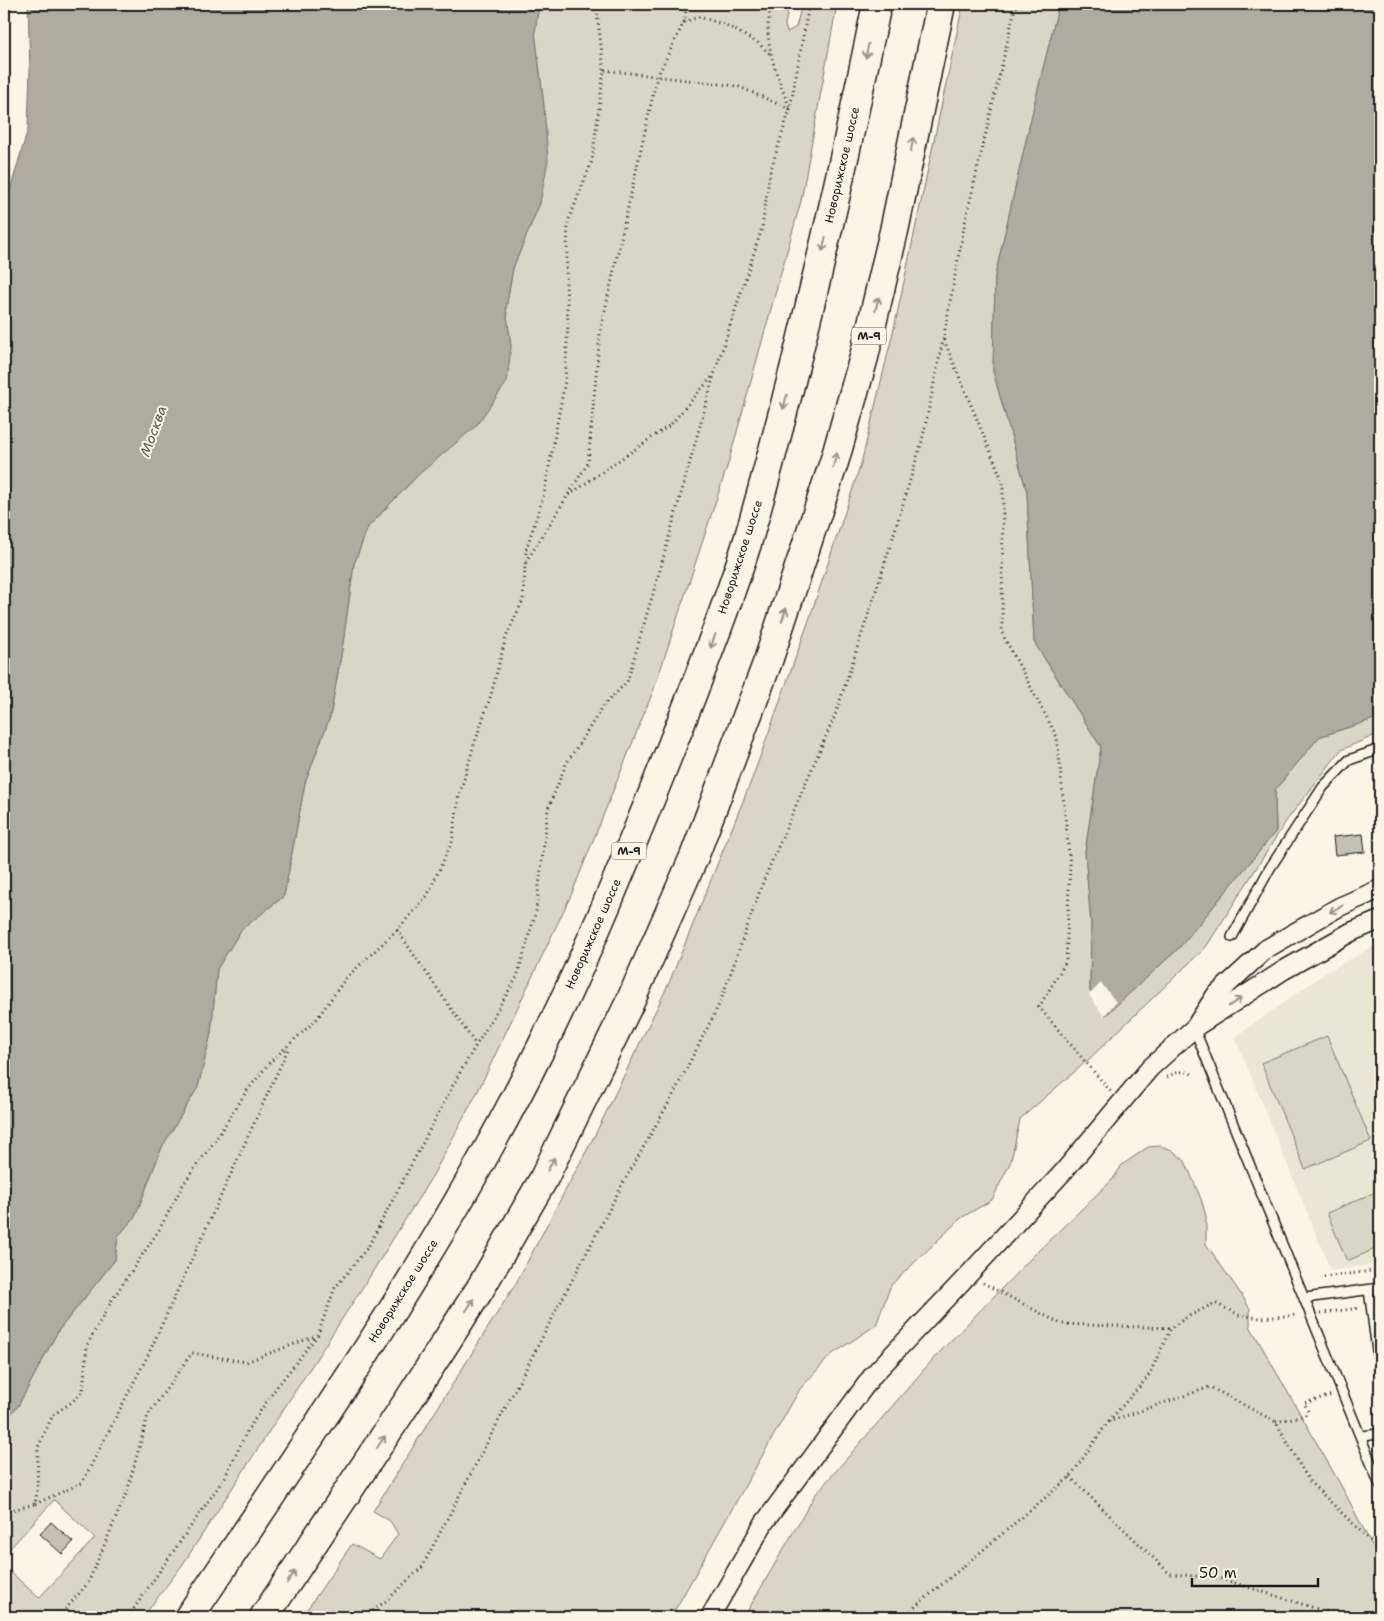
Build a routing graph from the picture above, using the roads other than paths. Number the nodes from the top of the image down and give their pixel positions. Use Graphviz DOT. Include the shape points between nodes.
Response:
graph roads {
  1 [pos="877,4"];
  2 [pos="941,4"];
  3 [pos="1380,749"];
  4 [pos="1380,889"];
  5 [pos="1380,920"];
  6 [pos="1232,937"];
  7 [pos="1194,1028"];
  8 [pos="1380,1288"];
  9 [pos="1369,1290"];
  10 [pos="1305,1298"];
  11 [pos="1380,1374"];
  12 [pos="1380,1434"];
  13 [pos="1361,1436"];
  14 [pos="1380,1484"];
  15 [pos="189,1617"];
  16 [pos="264,1617"];
  17 [pos="710,1617"];
  1 -- 15 [label="highway, Новорижское шоссе / М-9, one-way" via="802,340 747,544 706,662 599,922 540,1051 427,1254 354,1372"];
  16 -- 2 [label="highway, М-9, one-way" via="465,1313 543,1180 630,1002 694,857 768,661 835,459 864,357 894,231"];
  3 -- 6 [label="lane" via="1349,760 1323,787 1270,868"];
  4 -- 7 [label="street, one-way" via="1339,906 1266,950 1215,996"];
  7 -- 5 [label="street, one-way" via="1284,970 1351,932"];
  7 -- 10 [label="lane"];
  7 -- 17 [label="street" via="1150,1068 1064,1171 873,1375 764,1523"];
  8 -- 9 [label="lane"];
  9 -- 10 [label="lane"];
  9 -- 11 [label="lane"];
  10 -- 13 [label="lane"];
  12 -- 13 [label="lane"];
  13 -- 14 [label="lane"];
}
